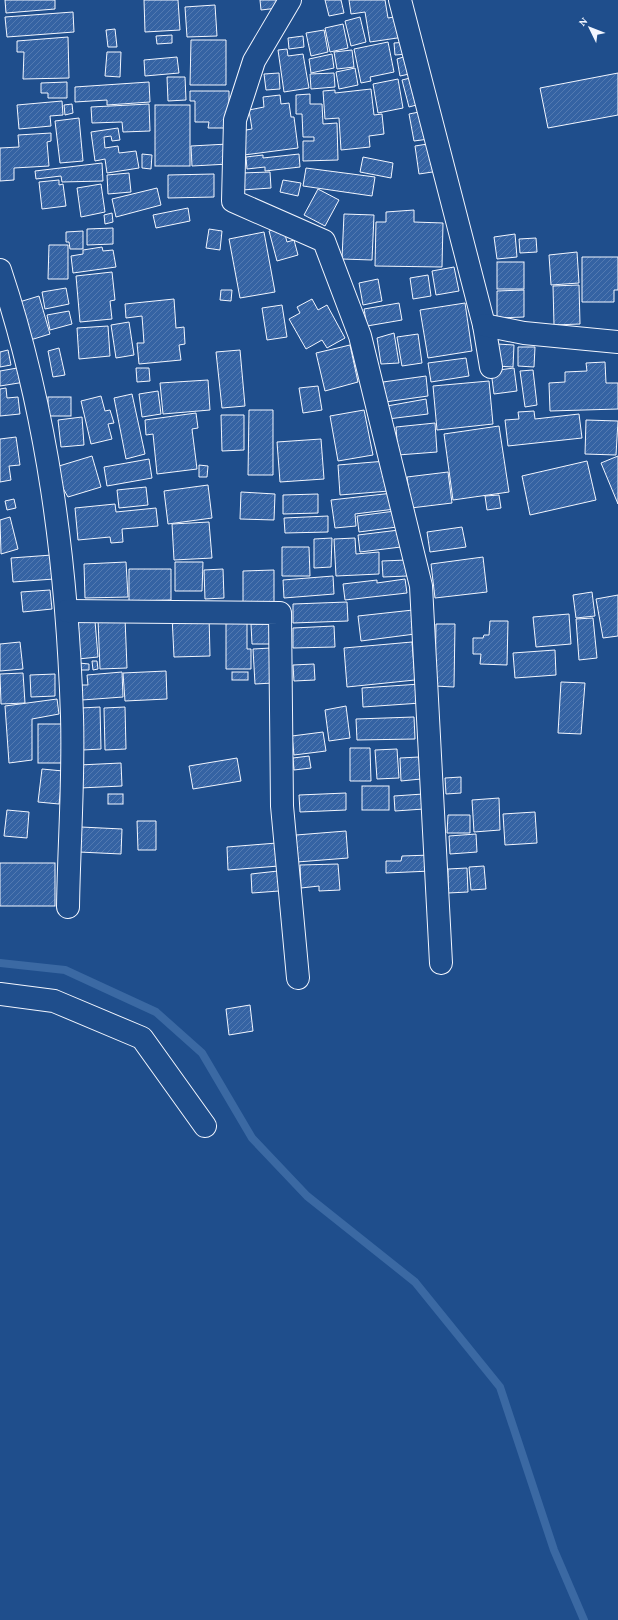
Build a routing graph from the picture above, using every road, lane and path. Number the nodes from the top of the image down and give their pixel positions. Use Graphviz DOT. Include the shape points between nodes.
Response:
graph roads {
  1 [pos="290,0"];
  2 [pos="400,0"];
  3 [pos="0,270"];
  4 [pos="484,325"];
  5 [pos="618,342"];
  6 [pos="491,367"];
  7 [pos="67,611"];
  8 [pos="68,907"];
  9 [pos="441,963"];
  10 [pos="298,978"];
  11 [pos="0,994"];
  12 [pos="205,1126"];
  1 -- 9 [label="street" via="254,61 235,120 233,201 324,241 360,336 421,586"];
  2 -- 4 [label="street"];
  3 -- 7 [label="street" via="28,364 42,424 57,511"];
  4 -- 5 [label="street" via="524,333"];
  4 -- 6 [label="street"];
  7 -- 8 [label="street" via="72,718"];
  7 -- 10 [label="street" via="280,612 282,806"];
  11 -- 12 [label="street" via="54,1001 142,1038"];
}
